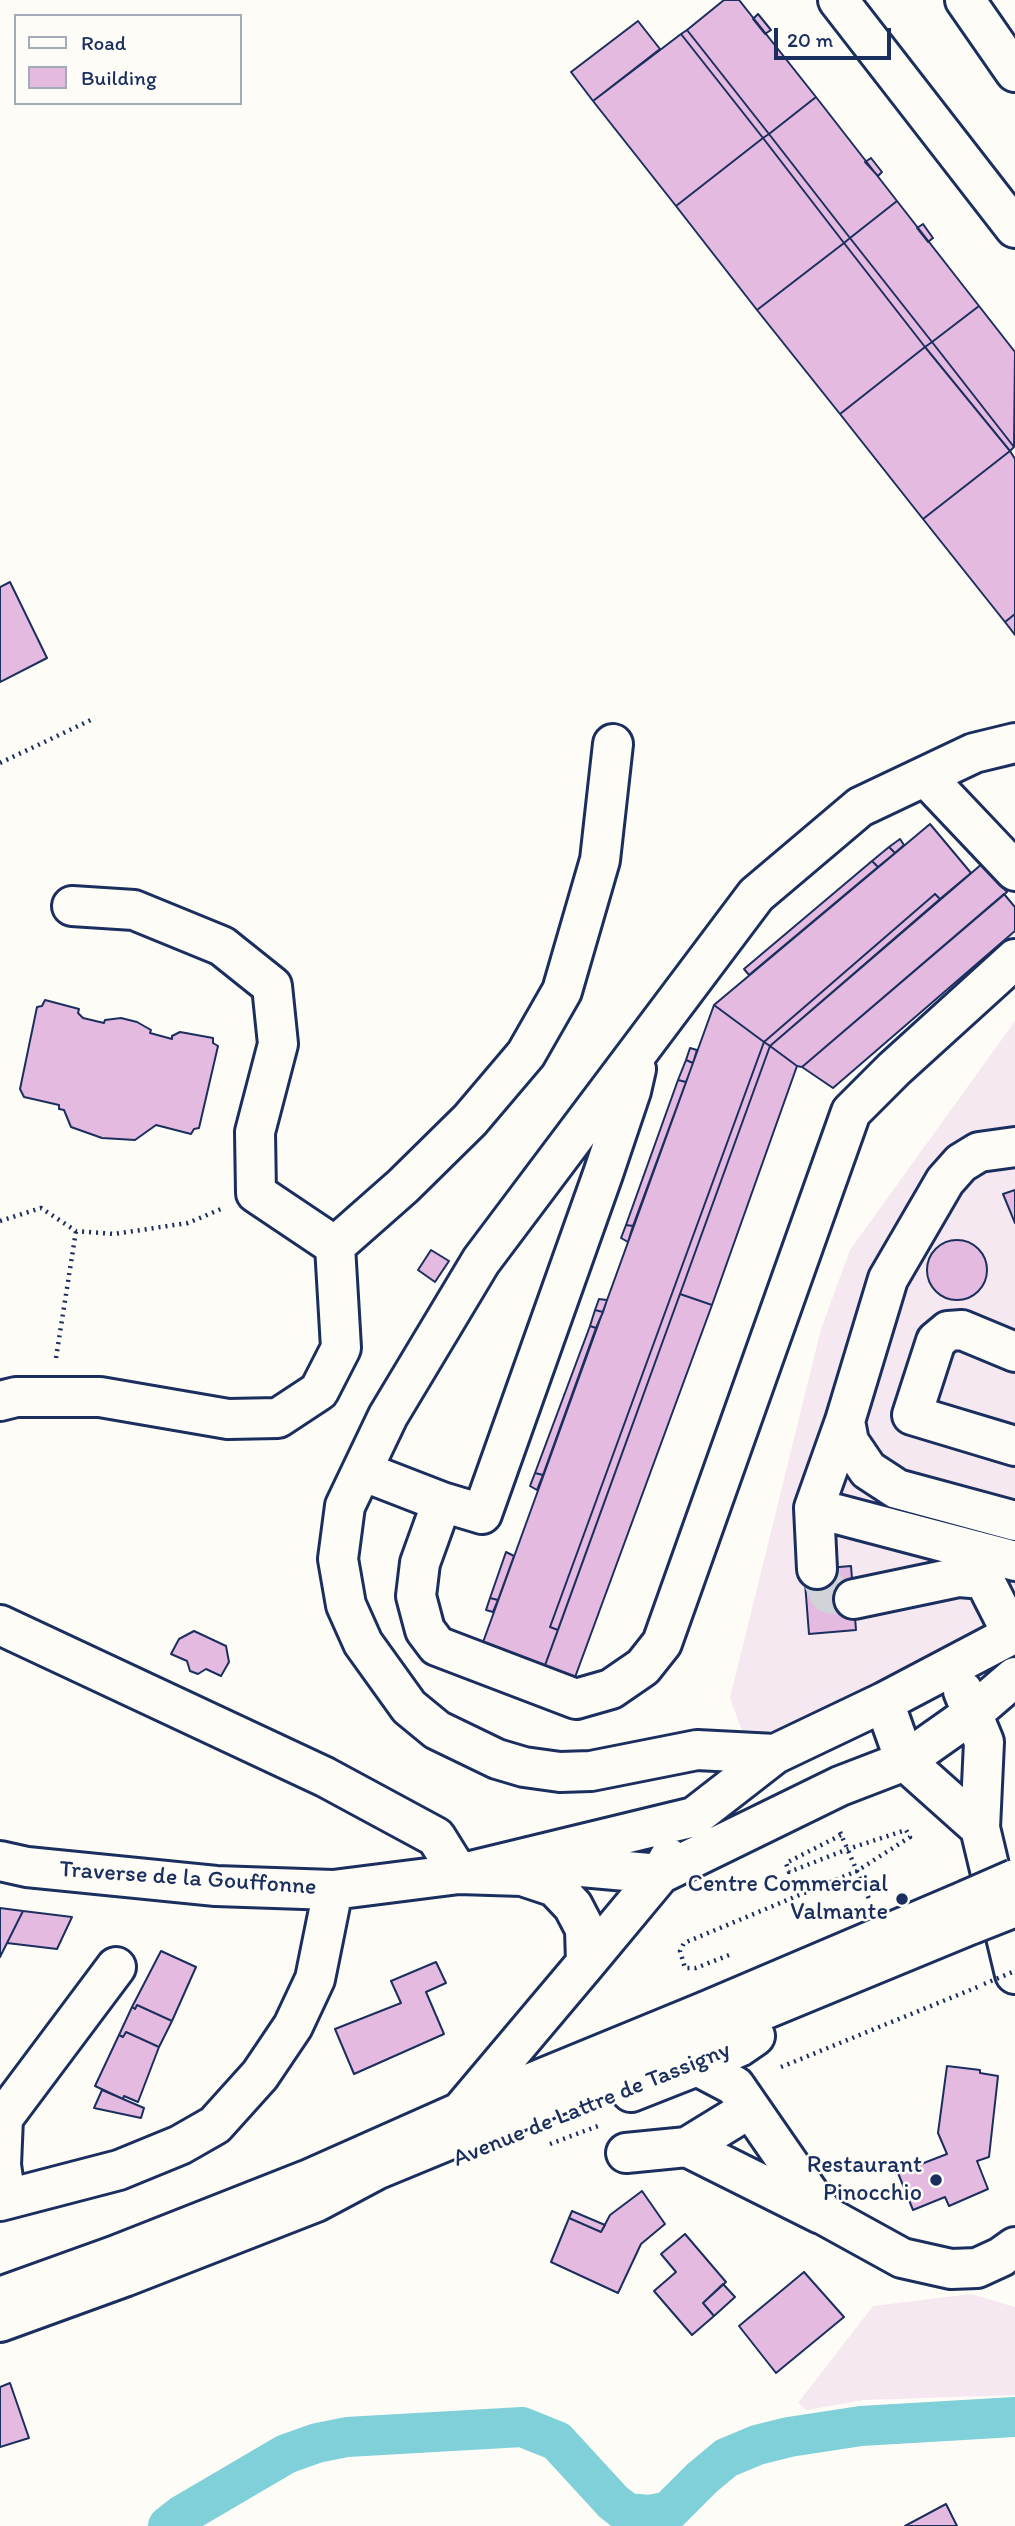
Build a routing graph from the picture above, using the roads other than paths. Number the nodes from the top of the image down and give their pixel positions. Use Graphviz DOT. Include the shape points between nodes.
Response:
graph roads {
  1 [pos="838,0"];
  2 [pos="965,0"];
  3 [pos="1015,72"];
  4 [pos="1015,228"];
  5 [pos="1015,743"];
  6 [pos="613,744"];
  7 [pos="925,776"];
  8 [pos="1015,871"];
  9 [pos="72,906"];
  10 [pos="1015,959"];
  11 [pos="640,1049"];
  12 [pos="1015,1147"];
  13 [pos="335,1245"];
  14 [pos="1015,1352"];
  15 [pos="0,1401"];
  16 [pos="845,1421"];
  17 [pos="1015,1446"];
  18 [pos="362,1471"];
  19 [pos="442,1502"];
  20 [pos="814,1508"];
  21 [pos="1015,1521"];
  22 [pos="1013,1552"];
  23 [pos="817,1569"];
  24 [pos="854,1599"];
  25 [pos="997,1600"];
  26 [pos="0,1625"];
  27 [pos="1014,1644"];
  28 [pos="953,1667"];
  29 [pos="1015,1677"];
  30 [pos="884,1702"];
  31 [pos="973,1713"];
  32 [pos="775,1754"];
  33 [pos="648,1758"];
  34 [pos="905,1761"];
  35 [pos="708,1806"];
  36 [pos="980,1828"];
  37 [pos="0,1861"];
  38 [pos="511,1861"];
  39 [pos="459,1874"];
  40 [pos="660,1874"];
  41 [pos="1015,1879"];
  42 [pos="333,1890"];
  43 [pos="1015,1907"];
  44 [pos="970,1912"];
  45 [pos="586,1963"];
  46 [pos="116,1967"];
  47 [pos="852,1973"];
  48 [pos="1005,1976"];
  49 [pos="739,2047"];
  50 [pos="697,2066"];
  51 [pos="742,2098"];
  52 [pos="460,2112"];
  53 [pos="687,2147"];
  54 [pos="430,2148"];
  55 [pos="626,2152"];
  56 [pos="3,2200"];
  57 [pos="316,2202"];
  58 [pos="824,2215"];
  59 [pos="1010,2257"];
  60 [pos="0,2297"];
  61 [pos="0,2322"];
  1 -- 4 [label="street"];
  2 -- 3 [label="street"];
  5 -- 7 [label="street" via="974,752"];
  6 -- 13 [label="street" via="600,860 562,991 526,1054 470,1120"];
  7 -- 8 [label="street"];
  7 -- 11 [label="street" via="860,807 756,895"];
  9 -- 13 [label="street" via="134,910 222,946 272,986 278,1044 255,1132 256,1194"];
  10 -- 19 [label="street" via="851,1112 662,1643 643,1667 611,1689 576,1699 437,1646 425,1630 415,1596 420,1563"];
  11 -- 18 [label="street" via="481,1261 388,1416"];
  11 -- 19 [label="street" via="603,1174 482,1514"];
  12 -- 16 [label="street" via="979,1153 944,1181 888,1279"];
  13 -- 15 [label="street" via="341,1348 319,1391 278,1418 228,1419 100,1397"];
  14 -- 17 [label="street" via="961,1330 948,1331 936,1341 912,1415"];
  16 -- 20 [label="street"];
  16 -- 21 [label="street" via="849,1442 868,1470 897,1489"];
  18 -- 19 [label="street"];
  18 -- 33 [label="street" via="345,1506 338,1559 346,1605 363,1643 410,1707 437,1730 465,1745 524,1766 591,1771"];
  20 -- 22 [label="street"];
  20 -- 23 [label="street"];
  22 -- 25 [label="street"];
  24 -- 25 [label="street" via="959,1577 984,1578"];
  25 -- 27 [label="street"];
  26 -- 39 [label="street" via="325,1777 425,1831 436,1837"];
  27 -- 28 [label="street"];
  28 -- 30 [label="street, Traverse de la Gouffonne"];
  28 -- 31 [label="street"];
  29 -- 31 [label="street"];
  30 -- 32 [label="street, Traverse de la Gouffonne"];
  30 -- 34 [label="street"];
  31 -- 34 [label="street"];
  31 -- 36 [label="street" via="984,1742"];
  32 -- 33 [label="street" via="697,1750"];
  32 -- 35 [label="street, Traverse de la Gouffonne"];
  33 -- 35 [label="street" via="695,1773"];
  34 -- 36 [label="street"];
  34 -- 40 [label="street" via="840,1786"];
  35 -- 38 [label="street, Traverse de la Gouffonne"];
  35 -- 40 [label="street"];
  36 -- 48 [label="street"];
  37 -- 42 [label="street, Traverse de la Gouffonne" via="216,1886"];
  38 -- 39 [label="street, Traverse de la Gouffonne"];
  38 -- 40 [label="street, Traverse de la Gouffonne"];
  39 -- 42 [label="street, Traverse de la Gouffonne"];
  39 -- 45 [label="street, Traverse de la Gouffonne" via="522,1876 555,1887 573,1906 585,1929"];
  40 -- 45 [label="street"];
  41 -- 44 [label="street, bridge"];
  42 -- 56 [label="street" via="315,1979 293,2026 260,2075 215,2124 180,2145 119,2170"];
  43 -- 44 [label="street, Avenue de Lattre de Tassigny, bridge"];
  44 -- 47 [label="street, Avenue de Lattre de Tassigny"];
  44 -- 52 [label="street" via="706,2011"];
  45 -- 52 [label="street"];
  46 -- 56 [label="street" via="3,2118"];
  47 -- 49 [label="street, Avenue de Lattre de Tassigny"];
  47 -- 54 [label="street, Avenue de Lattre de Tassigny"];
  49 -- 50 [label="street, Avenue de Lattre de Tassigny"];
  49 -- 51 [label="street"];
  50 -- 51 [label="street"];
  50 -- 57 [label="street, Avenue de Lattre de Tassigny" via="386,2187"];
  51 -- 53 [label="street"];
  51 -- 58 [label="street"];
  52 -- 54 [label="street"];
  52 -- 60 [label="street" via="307,2179"];
  53 -- 55 [label="street"];
  53 -- 58 [label="street"];
  54 -- 57 [label="street, Avenue de Lattre de Tassigny"];
  57 -- 61 [label="street, Avenue de Lattre de Tassigny"];
  58 -- 59 [label="street" via="923,2265 977,2268"];
}
